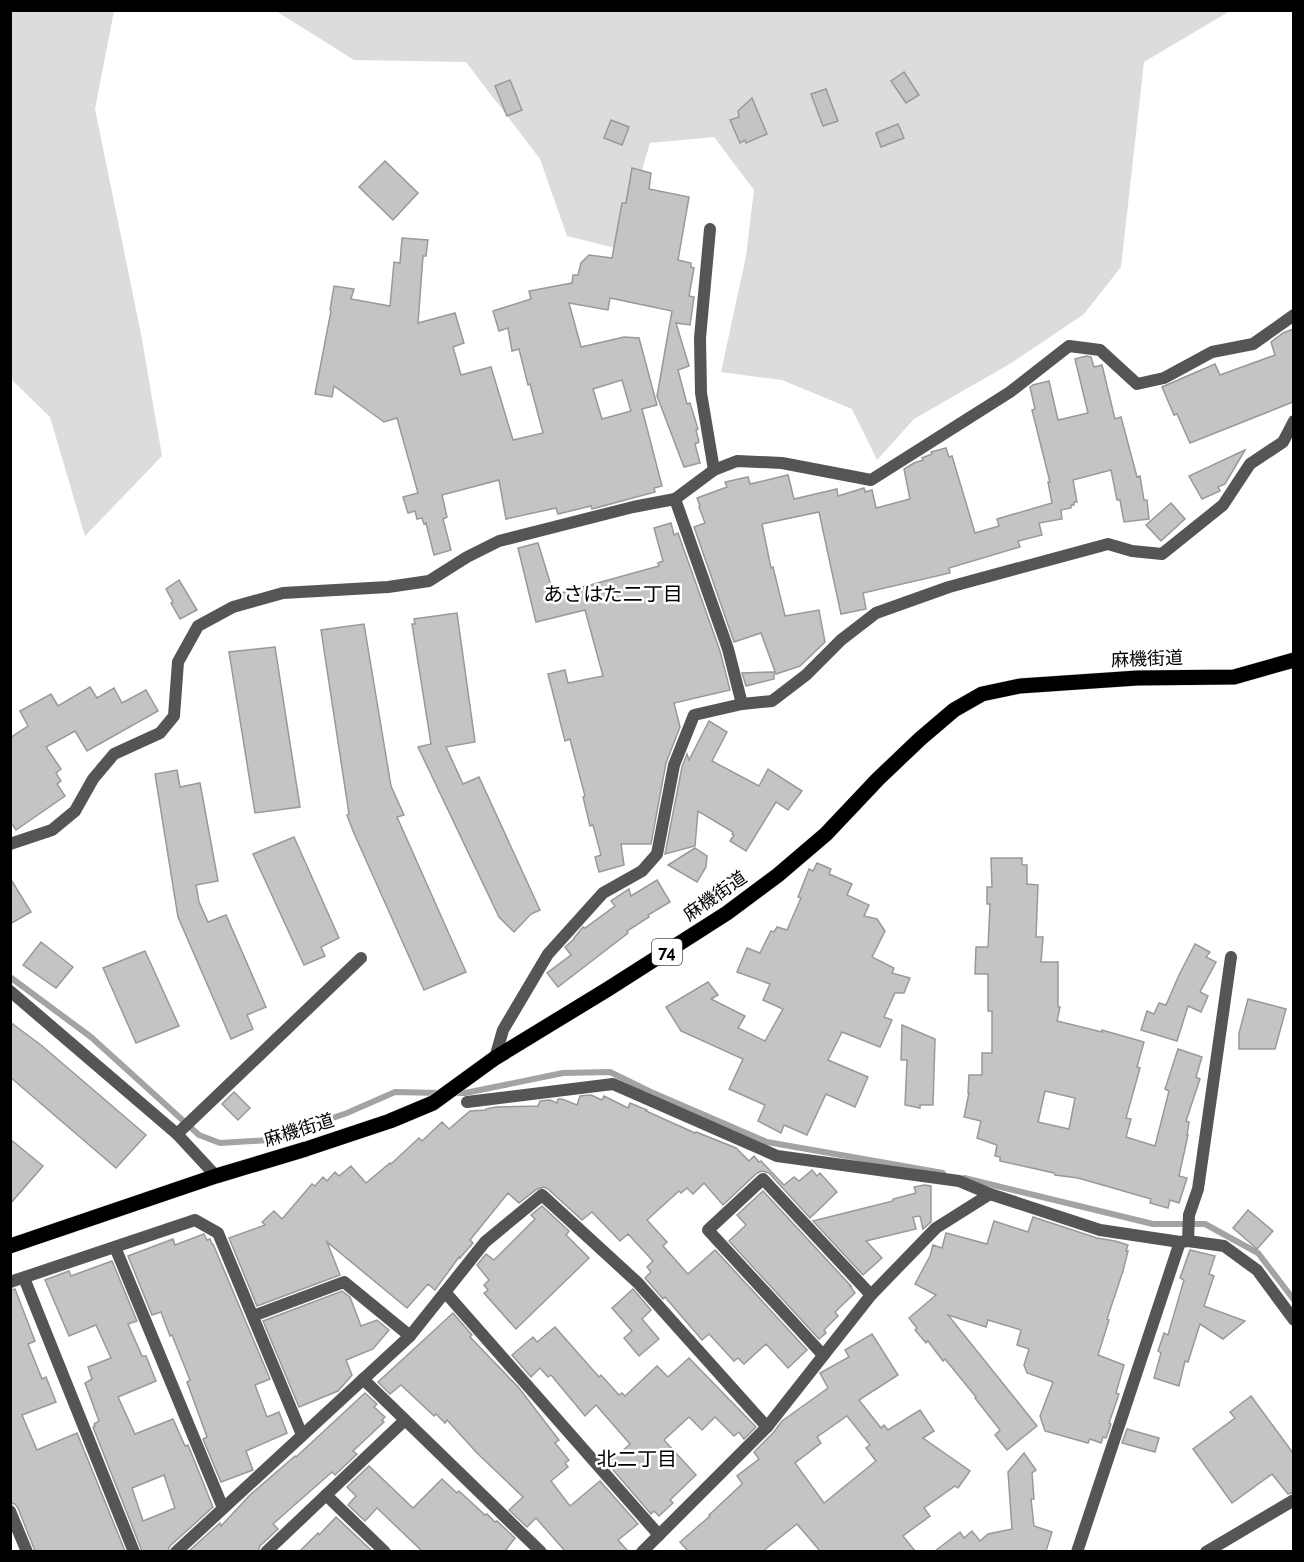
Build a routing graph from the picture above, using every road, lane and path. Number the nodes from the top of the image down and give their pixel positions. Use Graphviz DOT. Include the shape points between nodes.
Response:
graph roads {
  1 [pos="710,229"];
  2 [pos="1293,315"];
  3 [pos="1293,421"];
  4 [pos="714,470"];
  5 [pos="675,499"];
  6 [pos="1293,660"];
  7 [pos="742,704"];
  8 [pos="10,844"];
  9 [pos="1231,957"];
  10 [pos="361,958"];
  11 [pos="10,991"];
  12 [pos="495,1058"];
  13 [pos="467,1102"];
  14 [pos="177,1134"];
  15 [pos="216,1176"];
  16 [pos="990,1194"];
  17 [pos="1185,1237"];
  18 [pos="10,1246"];
  19 [pos="115,1247"];
  20 [pos="24,1278"];
  21 [pos="10,1282"];
  22 [pos="445,1292"];
  23 [pos="871,1295"];
  24 [pos="253,1316"];
  25 [pos="1293,1320"];
  26 [pos="410,1336"];
  27 [pos="823,1355"];
  28 [pos="363,1379"];
  29 [pos="405,1420"];
  30 [pos="767,1427"];
  31 [pos="302,1435"];
  32 [pos="326,1495"];
  33 [pos="1293,1500"];
  34 [pos="223,1508"];
  35 [pos="10,1511"];
  36 [pos="659,1535"];
  37 [pos="27,1551"];
  38 [pos="134,1551"];
  39 [pos="176,1551"];
  40 [pos="266,1551"];
  41 [pos="385,1551"];
  42 [pos="540,1551"];
  43 [pos="642,1551"];
  44 [pos="1077,1551"];
  45 [pos="1206,1551"];
  1 -- 4 [label="street" via="700,338 701,393"];
  2 -- 4 [label="street" via="1252,344 1212,352 1164,378 1137,384 1100,350 1069,346 1010,392 871,480 782,463 736,461"];
  3 -- 7 [label="street" via="1283,442 1250,464 1223,505 1162,554 1108,544 908,600 876,613 772,701"];
  4 -- 5 [label="street"];
  5 -- 7 [label="street" via="728,649"];
  5 -- 8 [label="street" via="499,541 429,581 283,593 233,607 198,626 178,662 174,716 160,733 114,754 93,779 75,811 52,830"];
  6 -- 12 [label="main road, 麻機街道 / 74" via="1234,676 1020,686 982,694 954,710 920,739 826,834 778,875 672,949"];
  7 -- 12 [label="street" via="694,715 674,765 657,854 642,871 603,893 548,954 503,1030"];
  9 -- 17 [label="street" via="1198,1189"];
  10 -- 14 [label="street"];
  11 -- 14 [label="street"];
  12 -- 15 [label="main road, 麻機街道 / 74" via="433,1103 390,1121"];
  13 -- 16 [label="street" via="613,1084 777,1156 959,1181"];
  14 -- 15 [label="street"];
  15 -- 18 [label="main road, 麻機街道 / 74"];
  16 -- 17 [label="street" via="1100,1230"];
  16 -- 23 [label="street" via="936,1228"];
  17 -- 25 [label="street" via="1224,1246 1257,1270"];
  17 -- 44 [label="street"];
  19 -- 20 [label="street"];
  19 -- 24 [label="street" via="195,1220 218,1233"];
  19 -- 34 [label="street"];
  20 -- 21 [label="street"];
  20 -- 38 [label="street"];
  22 -- 26 [label="street"];
  22 -- 30 [label="street" via="485,1242 542,1195 638,1283"];
  22 -- 36 [label="street"];
  23 -- 27 [label="street"];
  23 -- 27 [label="street" via="763,1179 708,1230"];
  24 -- 26 [label="street" via="344,1282"];
  24 -- 31 [label="street"];
  26 -- 28 [label="street"];
  27 -- 30 [label="street"];
  28 -- 29 [label="street"];
  28 -- 31 [label="street"];
  29 -- 32 [label="street"];
  29 -- 42 [label="street"];
  30 -- 36 [label="street"];
  31 -- 34 [label="street"];
  32 -- 40 [label="street"];
  32 -- 41 [label="street"];
  33 -- 45 [label="street"];
  34 -- 39 [label="street"];
  35 -- 37 [label="street"];
  36 -- 43 [label="street"];
}
